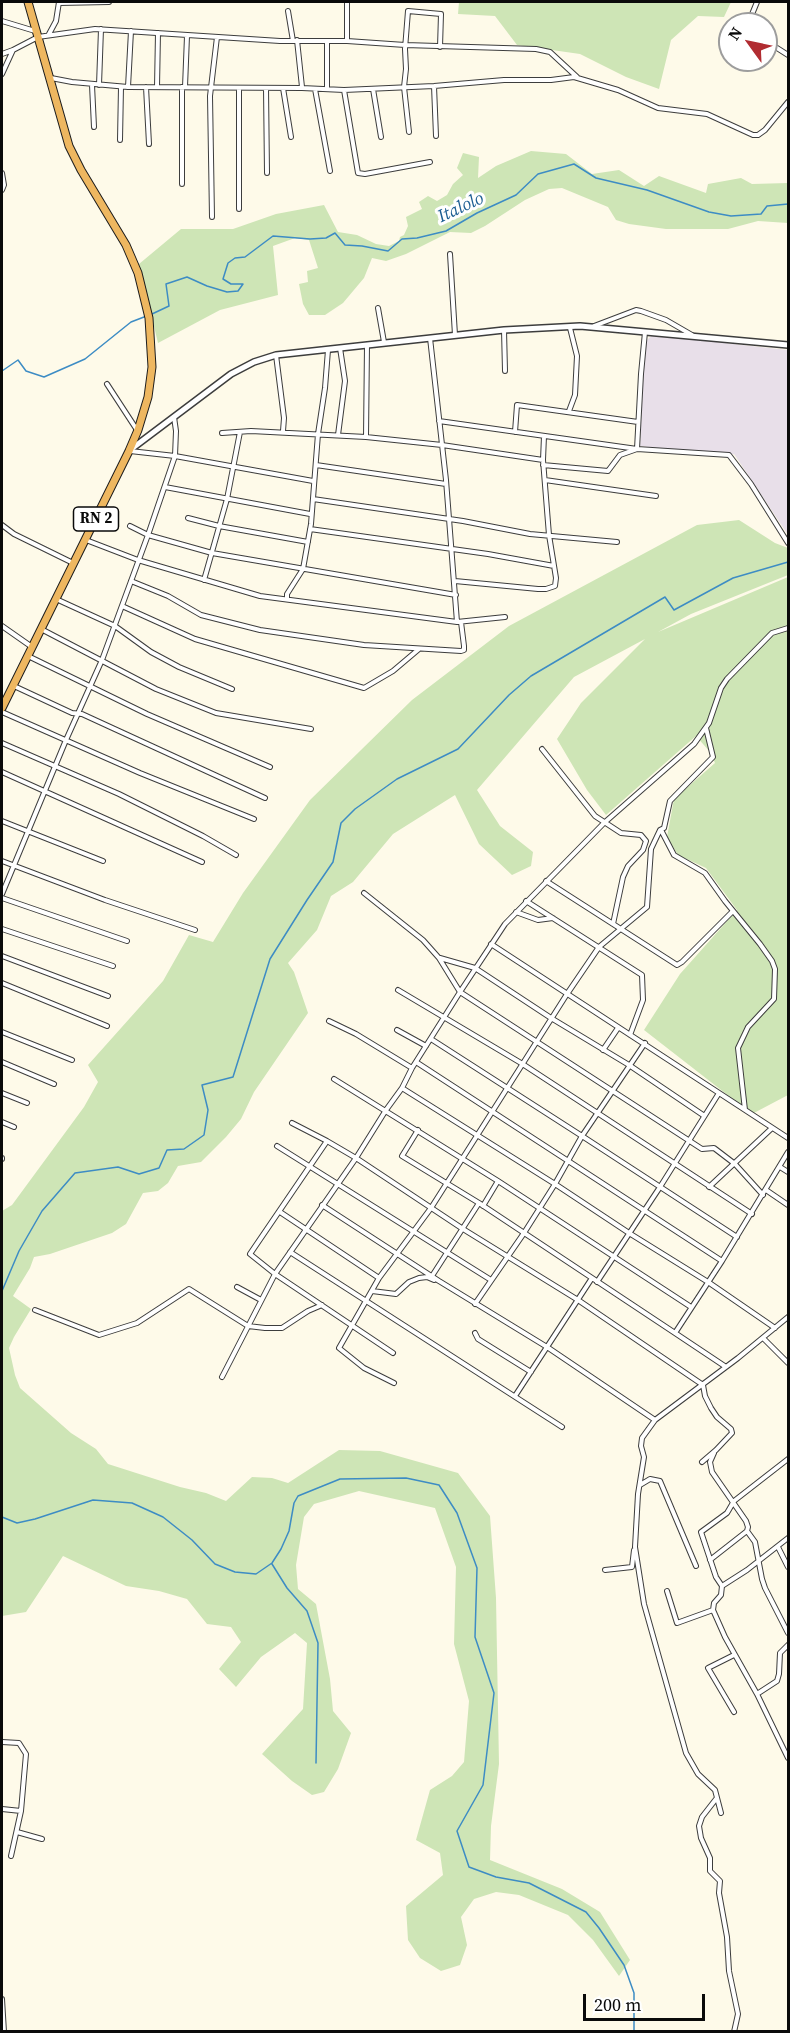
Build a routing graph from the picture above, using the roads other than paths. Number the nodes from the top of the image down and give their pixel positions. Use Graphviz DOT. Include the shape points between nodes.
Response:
graph roads {
  1 [pos="59,2"];
  2 [pos="109,2"];
  3 [pos="28,3"];
  4 [pos="347,3"];
  5 [pos="288,11"];
  6 [pos="2,21"];
  7 [pos="101,29"];
  8 [pos="131,31"];
  9 [pos="158,33"];
  10 [pos="37,34"];
  11 [pos="48,35"];
  12 [pos="187,36"];
  13 [pos="218,37"];
  14 [pos="295,40"];
  15 [pos="347,41"];
  16 [pos="327,42"];
  17 [pos="405,45"];
  18 [pos="440,46"];
  19 [pos="14,50"];
  20 [pos="2,54"];
  21 [pos="2,74"];
  22 [pos="50,78"];
  23 [pos="578,78"];
  24 [pos="92,85"];
  25 [pos="99,85"];
  26 [pos="434,86"];
  27 [pos="121,87"];
  28 [pos="128,87"];
  29 [pos="146,87"];
  30 [pos="157,87"];
  31 [pos="183,87"];
  32 [pos="211,87"];
  33 [pos="404,87"];
  34 [pos="239,88"];
  35 [pos="266,88"];
  36 [pos="283,88"];
  37 [pos="302,88"];
  38 [pos="315,89"];
  39 [pos="327,89"];
  40 [pos="373,89"];
  41 [pos="344,90"];
  42 [pos="789,102"];
  43 [pos="94,127"];
  44 [pos="409,132"];
  45 [pos="436,136"];
  46 [pos="291,137"];
  47 [pos="381,137"];
  48 [pos="120,141"];
  49 [pos="149,144"];
  50 [pos="430,162"];
  51 [pos="330,171"];
  52 [pos="2,173"];
  53 [pos="267,173"];
  54 [pos="182,184"];
  55 [pos="2,190"];
  56 [pos="239,209"];
  57 [pos="212,217"];
  58 [pos="450,254"];
  59 [pos="378,308"];
  60 [pos="591,327"];
  61 [pos="570,328"];
  62 [pos="504,330"];
  63 [pos="645,332"];
  64 [pos="455,335"];
  65 [pos="695,337"];
  66 [pos="430,338"];
  67 [pos="384,342"];
  68 [pos="367,345"];
  69 [pos="789,345"];
  70 [pos="340,348"];
  71 [pos="328,350"];
  72 [pos="276,355"];
  73 [pos="505,371"];
  74 [pos="107,384"];
  75 [pos="569,411"];
  76 [pos="174,417"];
  77 [pos="439,421"];
  78 [pos="638,422"];
  79 [pos="138,430"];
  80 [pos="240,432"];
  81 [pos="283,432"];
  82 [pos="515,432"];
  83 [pos="222,433"];
  84 [pos="318,434"];
  85 [pos="338,435"];
  86 [pos="544,436"];
  87 [pos="366,437"];
  88 [pos="442,445"];
  89 [pos="637,449"];
  90 [pos="129,451"];
  91 [pos="175,456"];
  92 [pos="543,463"];
  93 [pos="316,465"];
  94 [pos="234,466"];
  95 [pos="544,480"];
  96 [pos="313,482"];
  97 [pos="446,484"];
  98 [pos="165,487"];
  99 [pos="656,496"];
  100 [pos="227,499"];
  101 [pos="313,499"];
  102 [pos="310,514"];
  103 [pos="188,518"];
  104 [pos="448,519"];
  105 [pos="2,525"];
  106 [pos="130,526"];
  107 [pos="219,526"];
  108 [pos="310,530"];
  109 [pos="148,535"];
  110 [pos="549,535"];
  111 [pos="85,540"];
  112 [pos="308,542"];
  113 [pos="617,542"];
  114 [pos="789,543"];
  115 [pos="452,550"];
  116 [pos="212,553"];
  117 [pos="138,561"];
  118 [pos="74,563"];
  119 [pos="554,566"];
  120 [pos="303,569"];
  121 [pos="204,580"];
  122 [pos="131,581"];
  123 [pos="455,581"];
  124 [pos="456,595"];
  125 [pos="56,598"];
  126 [pos="287,598"];
  127 [pos="122,606"];
  128 [pos="505,618"];
  129 [pos="459,622"];
  130 [pos="2,626"];
  131 [pos="115,626"];
  132 [pos="789,628"];
  133 [pos="41,629"];
  134 [pos="32,647"];
  135 [pos="419,649"];
  136 [pos="28,656"];
  137 [pos="102,660"];
  138 [pos="13,686"];
  139 [pos="90,687"];
  140 [pos="232,688"];
  141 [pos="4,699"];
  142 [pos="2,710"];
  143 [pos="78,713"];
  144 [pos="706,728"];
  145 [pos="311,729"];
  146 [pos="66,740"];
  147 [pos="2,743"];
  148 [pos="542,749"];
  149 [pos="55,766"];
  150 [pos="270,767"];
  151 [pos="2,772"];
  152 [pos="45,791"];
  153 [pos="265,798"];
  154 [pos="254,819"];
  155 [pos="2,821"];
  156 [pos="604,823"];
  157 [pos="660,830"];
  158 [pos="27,832"];
  159 [pos="236,855"];
  160 [pos="2,861"];
  161 [pos="103,861"];
  162 [pos="202,861"];
  163 [pos="13,866"];
  164 [pos="546,881"];
  165 [pos="364,893"];
  166 [pos="2,896"];
  167 [pos="526,901"];
  168 [pos="733,911"];
  169 [pos="516,912"];
  170 [pos="553,917"];
  171 [pos="613,924"];
  172 [pos="2,929"];
  173 [pos="621,929"];
  174 [pos="195,930"];
  175 [pos="127,941"];
  176 [pos="491,944"];
  177 [pos="599,947"];
  178 [pos="2,956"];
  179 [pos="439,958"];
  180 [pos="112,966"];
  181 [pos="475,968"];
  182 [pos="2,983"];
  183 [pos="398,990"];
  184 [pos="459,992"];
  185 [pos="567,994"];
  186 [pos="108,996"];
  187 [pos="444,1017"];
  188 [pos="551,1018"];
  189 [pos="329,1021"];
  190 [pos="108,1026"];
  191 [pos="618,1028"];
  192 [pos="397,1030"];
  193 [pos="2,1032"];
  194 [pos="630,1035"];
  195 [pos="430,1040"];
  196 [pos="537,1041"];
  197 [pos="645,1043"];
  198 [pos="426,1046"];
  199 [pos="603,1050"];
  200 [pos="72,1060"];
  201 [pos="2,1062"];
  202 [pos="416,1062"];
  203 [pos="521,1063"];
  204 [pos="629,1065"];
  205 [pos="412,1068"];
  206 [pos="334,1079"];
  207 [pos="54,1084"];
  208 [pos="402,1088"];
  209 [pos="506,1088"];
  210 [pos="614,1090"];
  211 [pos="2,1093"];
  212 [pos="718,1093"];
  213 [pos="27,1103"];
  214 [pos="386,1110"];
  215 [pos="491,1110"];
  216 [pos="745,1111"];
  217 [pos="598,1113"];
  218 [pos="703,1115"];
  219 [pos="2,1122"];
  220 [pos="292,1123"];
  221 [pos="14,1127"];
  222 [pos="772,1128"];
  223 [pos="418,1131"];
  224 [pos="478,1134"];
  225 [pos="582,1136"];
  226 [pos="789,1138"];
  227 [pos="689,1140"];
  228 [pos="327,1141"];
  229 [pos="277,1146"];
  230 [pos="789,1152"];
  231 [pos="356,1158"];
  232 [pos="462,1159"];
  233 [pos="568,1161"];
  234 [pos="674,1163"];
  235 [pos="735,1164"];
  236 [pos="309,1167"];
  237 [pos="780,1167"];
  238 [pos="789,1172"];
  239 [pos="498,1181"];
  240 [pos="447,1182"];
  241 [pos="337,1183"];
  242 [pos="555,1184"];
  243 [pos="660,1186"];
  244 [pos="709,1187"];
  245 [pos="766,1190"];
  246 [pos="763,1195"];
  247 [pos="481,1204"];
  248 [pos="789,1204"];
  249 [pos="322,1205"];
  250 [pos="431,1208"];
  251 [pos="540,1208"];
  252 [pos="645,1209"];
  253 [pos="280,1212"];
  254 [pos="752,1214"];
  255 [pos="306,1229"];
  256 [pos="463,1229"];
  257 [pos="414,1231"];
  258 [pos="524,1233"];
  259 [pos="629,1233"];
  260 [pos="737,1237"];
  261 [pos="290,1252"];
  262 [pos="447,1253"];
  263 [pos="397,1254"];
  264 [pos="507,1257"];
  265 [pos="613,1257"];
  266 [pos="722,1261"];
  267 [pos="275,1274"];
  268 [pos="432,1276"];
  269 [pos="379,1278"];
  270 [pos="592,1278"];
  271 [pos="491,1280"];
  272 [pos="439,1281"];
  273 [pos="597,1282"];
  274 [pos="708,1282"];
  275 [pos="237,1287"];
  276 [pos="372,1291"];
  277 [pos="261,1300"];
  278 [pos="368,1300"];
  279 [pos="578,1300"];
  280 [pos="475,1304"];
  281 [pos="322,1305"];
  282 [pos="691,1307"];
  283 [pos="35,1310"];
  284 [pos="789,1317"];
  285 [pos="351,1325"];
  286 [pos="248,1326"];
  287 [pos="775,1328"];
  288 [pos="475,1333"];
  289 [pos="675,1333"];
  290 [pos="763,1338"];
  291 [pos="547,1347"];
  292 [pos="393,1353"];
  293 [pos="789,1363"];
  294 [pos="726,1367"];
  295 [pos="531,1372"];
  296 [pos="222,1377"];
  297 [pos="394,1383"];
  298 [pos="703,1385"];
  299 [pos="514,1396"];
  300 [pos="655,1420"];
  301 [pos="562,1427"];
  302 [pos="716,1450"];
  303 [pos="789,1459"];
  304 [pos="702,1461"];
  305 [pos="639,1486"];
  306 [pos="734,1501"];
  307 [pos="747,1531"];
  308 [pos="789,1538"];
  309 [pos="778,1546"];
  310 [pos="635,1547"];
  311 [pos="710,1560"];
  312 [pos="758,1562"];
  313 [pos="696,1566"];
  314 [pos="789,1566"];
  315 [pos="605,1570"];
  316 [pos="722,1586"];
  317 [pos="667,1591"];
  318 [pos="712,1610"];
  319 [pos="789,1633"];
  320 [pos="789,1645"];
  321 [pos="735,1655"];
  322 [pos="757,1694"];
  323 [pos="734,1712"];
  324 [pos="2,1742"];
  325 [pos="789,1758"];
  326 [pos="717,1798"];
  327 [pos="2,1809"];
  328 [pos="21,1811"];
  329 [pos="721,1813"];
  330 [pos="17,1832"];
  331 [pos="42,1839"];
  332 [pos="11,1856"];
  333 [pos="2,1999"];
  334 [pos="4,2031"];
  335 [pos="734,2031"];
  1 -- 2 [label="street"];
  1 -- 11 [label="street" via="56,21"];
  3 -- 10 [label="highway, RN 2"];
  4 -- 15 [label="street"];
  5 -- 14 [label="street"];
  6 -- 10 [label="street"];
  7 -- 8 [label="street"];
  7 -- 11 [label="street"];
  7 -- 25 [label="street"];
  8 -- 9 [label="street"];
  8 -- 28 [label="street"];
  9 -- 12 [label="street"];
  9 -- 30 [label="street"];
  10 -- 11 [label="street"];
  10 -- 19 [label="street"];
  10 -- 22 [label="highway, RN 2"];
  12 -- 13 [label="street"];
  12 -- 31 [label="street"];
  13 -- 14 [label="street"];
  13 -- 32 [label="street"];
  14 -- 16 [label="street"];
  14 -- 37 [label="street"];
  15 -- 16 [label="street"];
  15 -- 17 [label="street"];
  16 -- 39 [label="street"];
  17 -- 18 [label="street"];
  17 -- 18 [label="street" via="408,11 441,14"];
  17 -- 33 [label="street"];
  18 -- 23 [label="street" via="550,52"];
  19 -- 20 [label="street"];
  19 -- 21 [label="street"];
  22 -- 24 [label="street"];
  22 -- 79 [label="highway, RN 2" via="69,146 126,245 148,310 151,374"];
  23 -- 26 [label="street"];
  23 -- 42 [label="street" via="658,108 707,114 753,135 762,133"];
  24 -- 25 [label="street"];
  24 -- 43 [label="street"];
  25 -- 27 [label="street"];
  26 -- 33 [label="street"];
  26 -- 45 [label="street"];
  27 -- 28 [label="street"];
  27 -- 48 [label="street"];
  28 -- 29 [label="street"];
  29 -- 30 [label="street"];
  29 -- 49 [label="street"];
  30 -- 31 [label="street"];
  31 -- 32 [label="street"];
  31 -- 54 [label="street"];
  32 -- 34 [label="street"];
  32 -- 57 [label="street"];
  33 -- 40 [label="street"];
  33 -- 44 [label="street"];
  34 -- 35 [label="street"];
  34 -- 56 [label="street"];
  35 -- 36 [label="street"];
  35 -- 53 [label="street"];
  36 -- 37 [label="street"];
  36 -- 46 [label="street"];
  37 -- 38 [label="street"];
  38 -- 39 [label="street"];
  38 -- 51 [label="street"];
  39 -- 41 [label="street"];
  40 -- 41 [label="street"];
  40 -- 47 [label="street"];
  41 -- 50 [label="street" via="358,173"];
  52 -- 55 [label="street"];
  58 -- 64 [label="street"];
  59 -- 67 [label="street"];
  60 -- 61 [label="street"];
  60 -- 63 [label="street"];
  60 -- 65 [label="street" via="636,310 666,320"];
  61 -- 62 [label="street"];
  61 -- 75 [label="street" via="577,356"];
  62 -- 64 [label="street"];
  62 -- 73 [label="street"];
  63 -- 65 [label="street"];
  63 -- 78 [label="street"];
  64 -- 66 [label="street"];
  65 -- 69 [label="street"];
  66 -- 67 [label="street"];
  66 -- 77 [label="street"];
  67 -- 68 [label="street"];
  68 -- 70 [label="street"];
  68 -- 87 [label="street"];
  70 -- 71 [label="street"];
  70 -- 85 [label="street" via="345,381"];
  71 -- 72 [label="street"];
  71 -- 84 [label="street"];
  72 -- 76 [label="street" via="231,374"];
  72 -- 81 [label="street"];
  74 -- 79 [label="street"];
  75 -- 78 [label="street"];
  75 -- 82 [label="street" via="517,405"];
  76 -- 90 [label="street"];
  76 -- 91 [label="street"];
  77 -- 82 [label="street"];
  77 -- 88 [label="street"];
  78 -- 89 [label="street"];
  79 -- 90 [label="highway, RN 2"];
  80 -- 81 [label="street"];
  80 -- 83 [label="street"];
  80 -- 94 [label="street"];
  81 -- 84 [label="street"];
  82 -- 86 [label="street"];
  84 -- 85 [label="street"];
  84 -- 93 [label="street"];
  85 -- 87 [label="street"];
  86 -- 89 [label="street"];
  86 -- 92 [label="street"];
  87 -- 88 [label="street"];
  88 -- 92 [label="street"];
  88 -- 97 [label="street"];
  89 -- 92 [label="street" via="620,455 608,471"];
  89 -- 114 [label="street" via="729,455"];
  90 -- 91 [label="street"];
  90 -- 111 [label="highway, RN 2"];
  91 -- 94 [label="street"];
  91 -- 98 [label="street"];
  92 -- 95 [label="street"];
  93 -- 96 [label="street"];
  93 -- 97 [label="street"];
  94 -- 96 [label="street"];
  94 -- 100 [label="street"];
  95 -- 99 [label="street"];
  95 -- 110 [label="street"];
  96 -- 101 [label="street"];
  97 -- 104 [label="street"];
  98 -- 100 [label="street"];
  98 -- 109 [label="street"];
  100 -- 102 [label="street"];
  100 -- 107 [label="street"];
  101 -- 102 [label="street"];
  101 -- 104 [label="street"];
  102 -- 108 [label="street"];
  103 -- 107 [label="street"];
  104 -- 110 [label="street"];
  104 -- 115 [label="street"];
  105 -- 118 [label="street"];
  106 -- 109 [label="street"];
  107 -- 112 [label="street"];
  107 -- 116 [label="street"];
  108 -- 112 [label="street"];
  108 -- 115 [label="street"];
  109 -- 116 [label="street"];
  109 -- 117 [label="street"];
  110 -- 113 [label="street"];
  110 -- 119 [label="street"];
  111 -- 117 [label="street"];
  111 -- 118 [label="highway, RN 2"];
  112 -- 120 [label="street"];
  115 -- 119 [label="street"];
  115 -- 123 [label="street"];
  116 -- 120 [label="street"];
  116 -- 121 [label="street"];
  117 -- 121 [label="street"];
  117 -- 122 [label="street"];
  118 -- 125 [label="highway, RN 2"];
  119 -- 123 [label="street" via="555,586 546,589"];
  120 -- 124 [label="street"];
  120 -- 126 [label="street"];
  121 -- 126 [label="street" via="260,596"];
  122 -- 127 [label="street"];
  122 -- 135 [label="street" via="201,615 260,630"];
  123 -- 124 [label="street"];
  124 -- 129 [label="street"];
  125 -- 131 [label="street"];
  125 -- 133 [label="highway, RN 2"];
  126 -- 129 [label="street"];
  127 -- 131 [label="street"];
  127 -- 135 [label="street" via="195,639 364,688"];
  128 -- 129 [label="street"];
  129 -- 135 [label="street" via="464,650"];
  130 -- 134 [label="street"];
  131 -- 137 [label="street"];
  131 -- 140 [label="street" via="179,667"];
  132 -- 144 [label="street" via="772,633 727,679"];
  133 -- 134 [label="highway, RN 2"];
  133 -- 137 [label="street"];
  134 -- 136 [label="highway, RN 2"];
  136 -- 138 [label="highway, RN 2"];
  136 -- 139 [label="street"];
  137 -- 139 [label="street"];
  137 -- 145 [label="street" via="165,693 216,713"];
  138 -- 141 [label="highway, RN 2"];
  138 -- 143 [label="street"];
  139 -- 143 [label="street"];
  139 -- 150 [label="street"];
  141 -- 142 [label="highway, RN 2"];
  142 -- 146 [label="street"];
  143 -- 146 [label="street"];
  143 -- 153 [label="street"];
  144 -- 156 [label="street" via="694,744"];
  144 -- 157 [label="street" via="713,757 673,796 664,828"];
  146 -- 149 [label="street"];
  146 -- 154 [label="street"];
  147 -- 149 [label="street"];
  148 -- 156 [label="street" via="594,816"];
  149 -- 152 [label="street"];
  149 -- 159 [label="street" via="119,794"];
  151 -- 152 [label="street"];
  152 -- 158 [label="street"];
  152 -- 162 [label="street"];
  155 -- 158 [label="street"];
  156 -- 164 [label="street"];
  156 -- 171 [label="street" via="624,834 641,835 647,842 623,877"];
  157 -- 168 [label="street" via="674,855 703,870"];
  157 -- 173 [label="street" via="651,849 647,907"];
  158 -- 161 [label="street"];
  158 -- 163 [label="street"];
  160 -- 163 [label="street"];
  163 -- 166 [label="street"];
  163 -- 174 [label="street"];
  164 -- 167 [label="street"];
  164 -- 171 [label="street"];
  165 -- 179 [label="street" via="423,940"];
  166 -- 175 [label="street"];
  167 -- 169 [label="street"];
  167 -- 170 [label="street"];
  168 -- 173 [label="street" via="677,965"];
  168 -- 216 [label="street" via="775,969 774,999 748,1027 738,1047"];
  169 -- 170 [label="street" via="538,920"];
  169 -- 176 [label="street"];
  170 -- 177 [label="street"];
  171 -- 173 [label="street"];
  172 -- 180 [label="street"];
  173 -- 177 [label="street"];
  176 -- 181 [label="street"];
  176 -- 185 [label="street"];
  177 -- 185 [label="street"];
  177 -- 194 [label="street" via="643,977 643,1000"];
  178 -- 186 [label="street"];
  179 -- 181 [label="street"];
  179 -- 184 [label="street"];
  181 -- 184 [label="street"];
  181 -- 188 [label="street"];
  182 -- 190 [label="street"];
  183 -- 187 [label="street"];
  184 -- 187 [label="street"];
  184 -- 196 [label="street"];
  185 -- 188 [label="street"];
  185 -- 191 [label="street"];
  187 -- 195 [label="street"];
  187 -- 203 [label="street"];
  188 -- 196 [label="street"];
  188 -- 199 [label="street"];
  189 -- 205 [label="street"];
  191 -- 194 [label="street"];
  191 -- 199 [label="street"];
  192 -- 198 [label="street"];
  193 -- 200 [label="street"];
  194 -- 197 [label="street"];
  195 -- 198 [label="street"];
  195 -- 209 [label="street"];
  196 -- 203 [label="street"];
  196 -- 210 [label="street"];
  197 -- 204 [label="street"];
  197 -- 212 [label="street"];
  198 -- 202 [label="street"];
  199 -- 204 [label="street"];
  201 -- 207 [label="street"];
  202 -- 205 [label="street"];
  202 -- 215 [label="street"];
  203 -- 209 [label="street"];
  203 -- 217 [label="street"];
  204 -- 210 [label="street"];
  204 -- 218 [label="street"];
  205 -- 208 [label="street"];
  206 -- 214 [label="street"];
  208 -- 214 [label="street"];
  208 -- 224 [label="street"];
  209 -- 215 [label="street"];
  209 -- 225 [label="street"];
  210 -- 217 [label="street"];
  210 -- 227 [label="street"];
  211 -- 213 [label="street"];
  212 -- 216 [label="street"];
  212 -- 218 [label="street"];
  214 -- 223 [label="street"];
  214 -- 231 [label="street"];
  215 -- 224 [label="street"];
  215 -- 233 [label="street"];
  216 -- 222 [label="street"];
  217 -- 225 [label="street"];
  217 -- 234 [label="street"];
  218 -- 227 [label="street"];
  219 -- 221 [label="street"];
  220 -- 228 [label="street"];
  222 -- 226 [label="street"];
  222 -- 235 [label="street"];
  223 -- 232 [label="street"];
  223 -- 240 [label="street" via="402,1156"];
  224 -- 232 [label="street"];
  224 -- 242 [label="street"];
  225 -- 233 [label="street"];
  225 -- 243 [label="street"];
  227 -- 234 [label="street"];
  227 -- 235 [label="street" via="705,1150 714,1148"];
  228 -- 231 [label="street"];
  228 -- 236 [label="street"];
  229 -- 236 [label="street"];
  230 -- 237 [label="street"];
  231 -- 241 [label="street"];
  231 -- 250 [label="street"];
  232 -- 239 [label="street"];
  232 -- 240 [label="street"];
  233 -- 242 [label="street"];
  233 -- 252 [label="street"];
  234 -- 243 [label="street"];
  234 -- 244 [label="street"];
  235 -- 244 [label="street"];
  235 -- 246 [label="street"];
  236 -- 241 [label="street"];
  236 -- 253 [label="street"];
  237 -- 238 [label="street"];
  237 -- 245 [label="street"];
  239 -- 247 [label="street"];
  239 -- 251 [label="street"];
  240 -- 247 [label="street"];
  240 -- 250 [label="street"];
  241 -- 249 [label="street"];
  241 -- 257 [label="street"];
  242 -- 251 [label="street"];
  242 -- 259 [label="street"];
  243 -- 252 [label="street"];
  243 -- 260 [label="street"];
  244 -- 254 [label="street"];
  245 -- 246 [label="street"];
  245 -- 248 [label="street"];
  246 -- 254 [label="street"];
  247 -- 256 [label="street"];
  247 -- 258 [label="street"];
  249 -- 255 [label="street"];
  249 -- 263 [label="street"];
  250 -- 256 [label="street"];
  250 -- 257 [label="street"];
  251 -- 258 [label="street"];
  251 -- 265 [label="street"];
  252 -- 259 [label="street"];
  252 -- 266 [label="street"];
  253 -- 255 [label="street"];
  253 -- 267 [label="street" via="250,1254"];
  254 -- 260 [label="street"];
  255 -- 261 [label="street"];
  255 -- 269 [label="street"];
  256 -- 262 [label="street"];
  256 -- 264 [label="street"];
  257 -- 262 [label="street"];
  257 -- 263 [label="street"];
  258 -- 264 [label="street"];
  258 -- 270 [label="street"];
  259 -- 265 [label="street"];
  259 -- 274 [label="street"];
  260 -- 266 [label="street"];
  261 -- 267 [label="street"];
  261 -- 278 [label="street"];
  262 -- 268 [label="street"];
  262 -- 271 [label="street"];
  263 -- 268 [label="street"];
  263 -- 269 [label="street"];
  264 -- 271 [label="street"];
  264 -- 279 [label="street"];
  265 -- 273 [label="street"];
  265 -- 282 [label="street"];
  266 -- 274 [label="street"];
  267 -- 277 [label="street"];
  267 -- 281 [label="street"];
  268 -- 272 [label="street"];
  269 -- 276 [label="street"];
  270 -- 273 [label="street"];
  270 -- 279 [label="street"];
  271 -- 280 [label="street"];
  272 -- 276 [label="street" via="419,1278 396,1294"];
  272 -- 280 [label="street"];
  273 -- 289 [label="street"];
  274 -- 282 [label="street"];
  274 -- 287 [label="street"];
  275 -- 277 [label="street"];
  276 -- 278 [label="street"];
  277 -- 286 [label="street"];
  278 -- 285 [label="street"];
  278 -- 299 [label="street"];
  279 -- 291 [label="street"];
  279 -- 298 [label="street"];
  280 -- 291 [label="street"];
  281 -- 285 [label="street"];
  281 -- 286 [label="street" via="278,1329"];
  282 -- 289 [label="street"];
  283 -- 286 [label="street" via="99,1335 137,1323 189,1290"];
  284 -- 287 [label="street"];
  285 -- 292 [label="street"];
  285 -- 297 [label="street" via="340,1349"];
  286 -- 296 [label="street"];
  287 -- 290 [label="street"];
  288 -- 295 [label="street"];
  289 -- 294 [label="street"];
  290 -- 293 [label="street"];
  290 -- 294 [label="street"];
  291 -- 295 [label="street"];
  291 -- 300 [label="street"];
  294 -- 298 [label="street"];
  295 -- 299 [label="street"];
  298 -- 300 [label="street"];
  298 -- 302 [label="street" via="715,1414 731,1429 731,1435"];
  299 -- 301 [label="street"];
  300 -- 305 [label="street" via="642,1438 644,1457"];
  302 -- 304 [label="street"];
  302 -- 306 [label="street" via="711,1468"];
  303 -- 306 [label="street"];
  305 -- 310 [label="street"];
  305 -- 313 [label="street" via="650,1479 660,1480"];
  306 -- 307 [label="street" via="747,1521"];
  306 -- 311 [label="street" via="727,1512 701,1532"];
  307 -- 311 [label="street"];
  307 -- 312 [label="street" via="754,1540"];
  308 -- 309 [label="street"];
  309 -- 312 [label="street"];
  309 -- 314 [label="street"];
  310 -- 315 [label="street" via="632,1567"];
  310 -- 326 [label="street" via="644,1604 683,1744"];
  311 -- 316 [label="street"];
  312 -- 316 [label="street"];
  312 -- 319 [label="street" via="765,1588"];
  316 -- 318 [label="street"];
  317 -- 318 [label="street" via="676,1623"];
  318 -- 321 [label="street"];
  320 -- 322 [label="street" via="780,1653 777,1681"];
  321 -- 322 [label="street"];
  321 -- 323 [label="street" via="708,1668"];
  322 -- 325 [label="street"];
  324 -- 328 [label="street" via="18,1743 26,1754"];
  326 -- 329 [label="street"];
  326 -- 335 [label="street" via="699,1826 710,1858 710,1871 720,1881 729,1971 738,2014"];
  327 -- 328 [label="street"];
  328 -- 330 [label="street"];
  330 -- 331 [label="street"];
  330 -- 332 [label="street"];
  333 -- 334 [label="street"];
}
